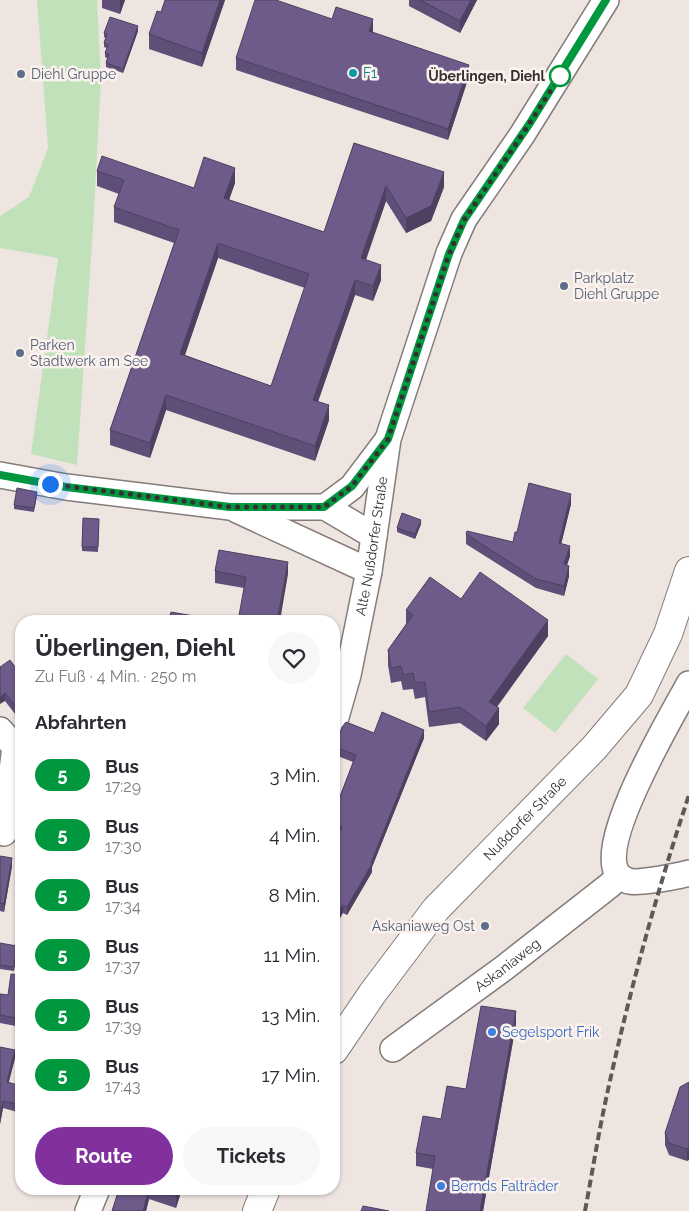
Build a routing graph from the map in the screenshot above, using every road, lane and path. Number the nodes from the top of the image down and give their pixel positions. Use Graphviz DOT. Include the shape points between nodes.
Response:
graph roads {
  1 [pos="606,0"];
  2 [pos="388,439"];
  3 [pos="0,475"];
  4 [pos="230,507"];
  5 [pos="324,507"];
  6 [pos="374,536"];
  7 [pos="369,571"];
  8 [pos="689,571"];
  9 [pos="689,684"];
  10 [pos="340,703"];
  11 [pos="0,730"];
  12 [pos="8,833"];
  13 [pos="689,873"];
  14 [pos="619,876"];
  15 [pos="340,1041"];
  16 [pos="393,1049"];
  17 [pos="95,1195"];
  18 [pos="264,1195"];
  19 [pos="88,1211"];
  20 [pos="257,1211"];
  1 -- 2 [label="street, Alte Nußdorfer Straße" via="531,121 464,220 449,254"];
  2 -- 5 [label="street" via="352,486"];
  2 -- 6 [label="street, Alte Nußdorfer Straße"];
  3 -- 4 [label="street" via="66,487"];
  4 -- 5 [label="street"];
  4 -- 7 [label="street"];
  5 -- 6 [label="street"];
  6 -- 7 [label="street, Alte Nußdorfer Straße"];
  7 -- 10 [label="street, Alte Nußdorfer Straße"];
  8 -- 15 [label="street, Nußdorfer Straße" via="668,634 640,695 436,909"];
  9 -- 14 [label="street" via="635,786 620,823 614,862"];
  11 -- 12 [label="street" via="15,747"];
  13 -- 14 [label="street" via="629,882"];
  14 -- 16 [label="street, Askaniaweg" via="504,968"];
  17 -- 19 [label="street"];
  18 -- 20 [label="street"];
}
